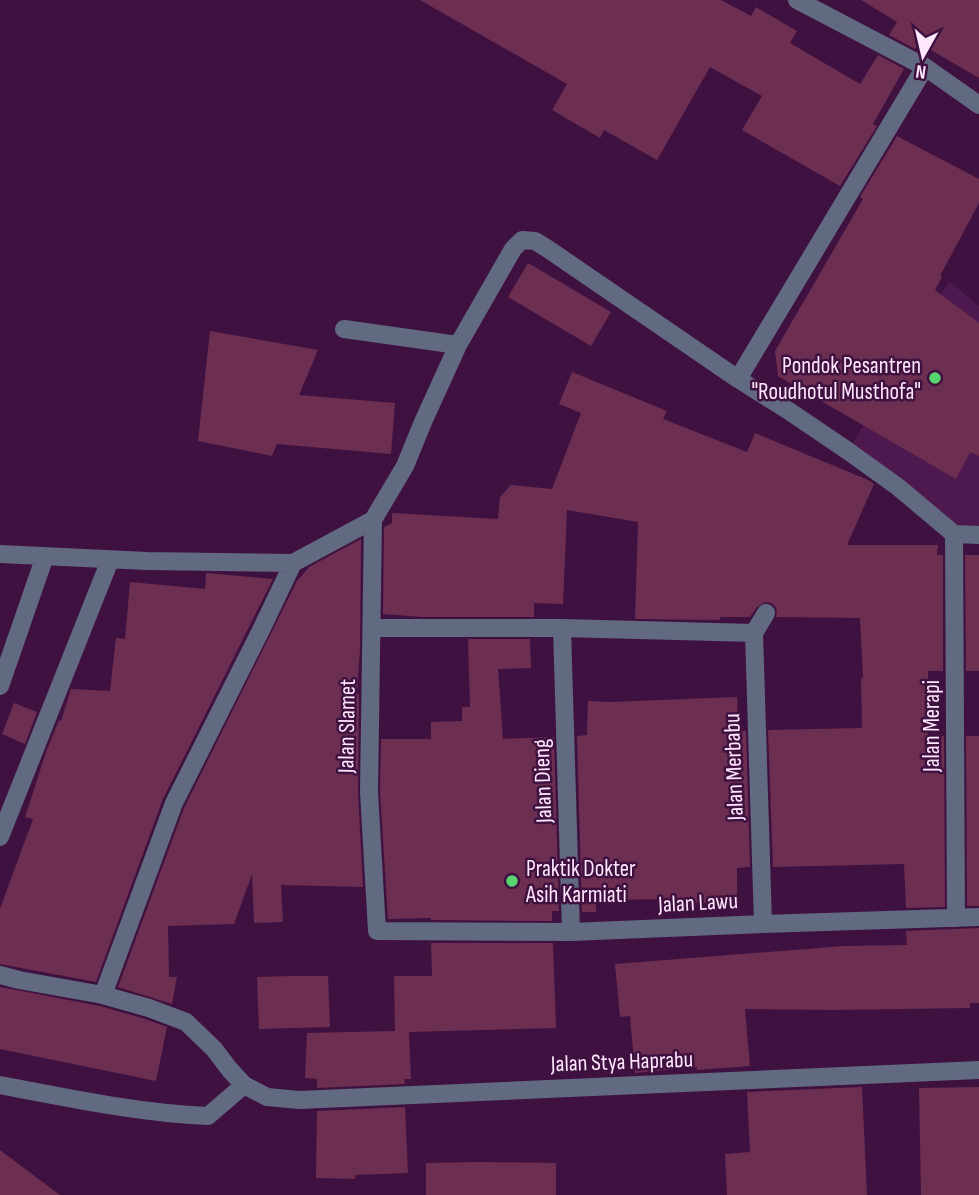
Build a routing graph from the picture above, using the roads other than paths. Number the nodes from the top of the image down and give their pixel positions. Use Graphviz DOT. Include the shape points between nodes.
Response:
graph roads {
  1 [pos="797,0"];
  2 [pos="824,6"];
  3 [pos="925,67"];
  4 [pos="979,105"];
  5 [pos="344,329"];
  6 [pos="458,345"];
  7 [pos="738,379"];
  8 [pos="373,520"];
  9 [pos="954,534"];
  10 [pos="979,535"];
  11 [pos="0,554"];
  12 [pos="45,556"];
  13 [pos="110,560"];
  14 [pos="293,563"];
  15 [pos="766,613"];
  16 [pos="372,628"];
  17 [pos="562,628"];
  18 [pos="754,633"];
  19 [pos="0,686"];
  20 [pos="0,836"];
  21 [pos="979,917"];
  22 [pos="956,918"];
  23 [pos="763,924"];
  24 [pos="377,931"];
  25 [pos="571,932"];
  26 [pos="0,975"];
  27 [pos="103,995"];
  28 [pos="979,1070"];
  29 [pos="0,1085"];
  30 [pos="244,1085"];
  1 -- 2 [label="street"];
  2 -- 3 [label="street"];
  3 -- 4 [label="street"];
  3 -- 7 [label="street"];
  5 -- 6 [label="street"];
  6 -- 7 [label="street" via="513,249 522,240 535,241"];
  6 -- 8 [label="street" via="405,466"];
  7 -- 9 [label="street" via="848,451"];
  8 -- 14 [label="street"];
  8 -- 16 [label="street, Jalan Slamet"];
  9 -- 10 [label="street"];
  9 -- 22 [label="street, Jalan Merapi"];
  11 -- 12 [label="street"];
  12 -- 13 [label="street"];
  12 -- 19 [label="street"];
  13 -- 14 [label="street"];
  13 -- 20 [label="street"];
  14 -- 27 [label="street" via="174,803"];
  15 -- 18 [label="street"];
  16 -- 17 [label="street"];
  16 -- 24 [label="street, Jalan Slamet" via="369,792"];
  17 -- 18 [label="street"];
  17 -- 25 [label="street, Jalan Dieng"];
  18 -- 23 [label="street, Jalan Merbabu"];
  21 -- 22 [label="street, Jalan Lawu"];
  22 -- 23 [label="street, Jalan Lawu"];
  23 -- 25 [label="street, Jalan Lawu"];
  24 -- 25 [label="street, Jalan Lawu"];
  26 -- 27 [label="street"];
  27 -- 30 [label="street" via="187,1022"];
  28 -- 30 [label="street, Jalan Stya Haprabu" via="299,1100 267,1097"];
  29 -- 30 [label="street" via="132,1110 208,1116"];
}
